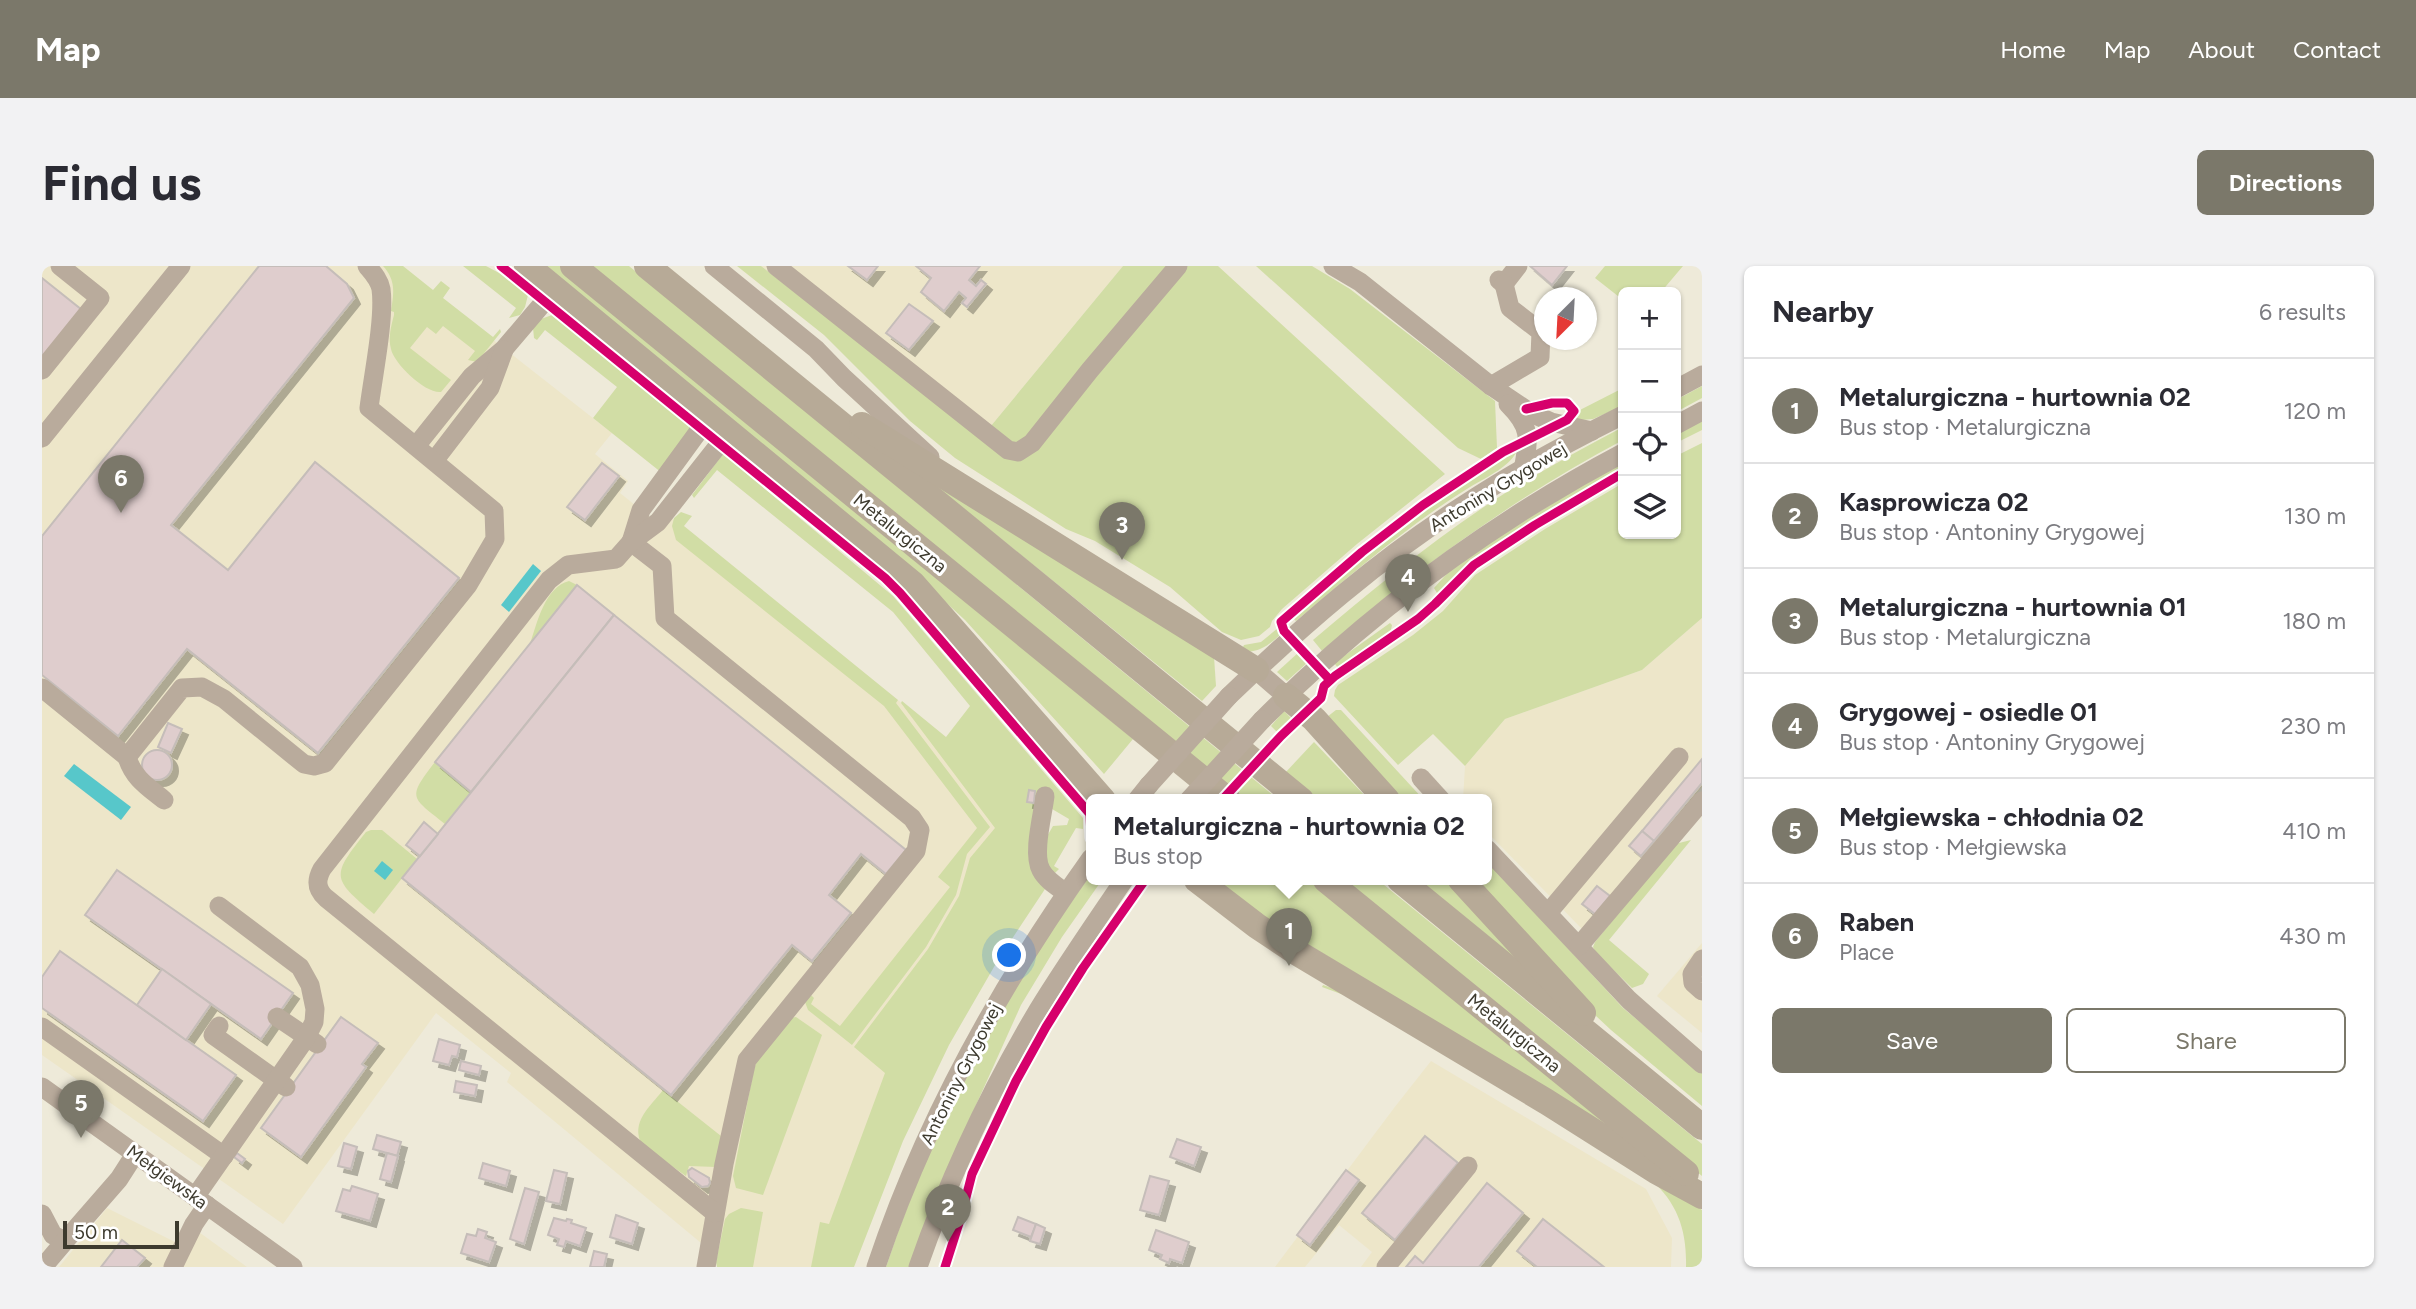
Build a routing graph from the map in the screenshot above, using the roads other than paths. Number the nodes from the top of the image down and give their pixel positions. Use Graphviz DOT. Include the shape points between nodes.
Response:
graph roads {
  1 [pos="60,266"];
  2 [pos="181,266"];
  3 [pos="367,266"];
  4 [pos="527,266"];
  5 [pos="573,266"];
  6 [pos="647,266"];
  7 [pos="714,266"];
  8 [pos="776,266"];
  9 [pos="1178,266"];
  10 [pos="1333,266"];
  11 [pos="1518,266"];
  12 [pos="555,289"];
  13 [pos="504,349"];
  14 [pos="42,370"];
  15 [pos="1702,375"];
  16 [pos="791,383"];
  17 [pos="1491,386"];
  18 [pos="1681,386"];
  19 [pos="701,409"];
  20 [pos="1702,411"];
  21 [pos="1618,418"];
  22 [pos="1681,422"];
  23 [pos="1592,431"];
  24 [pos="42,438"];
  25 [pos="738,440"];
  26 [pos="416,446"];
  27 [pos="1618,456"];
  28 [pos="435,461"];
  29 [pos="1523,470"];
  30 [pos="982,500"];
  31 [pos="631,542"];
  32 [pos="1256,670"];
  33 [pos="42,688"];
  34 [pos="1286,696"];
  35 [pos="127,757"];
  36 [pos="1679,757"];
  37 [pos="1421,778"];
  38 [pos="1143,792"];
  39 [pos="1098,794"];
  40 [pos="1194,794"];
  41 [pos="1221,794"];
  42 [pos="1294,794"];
  43 [pos="1382,794"];
  44 [pos="1436,794"];
  45 [pos="1045,796"];
  46 [pos="164,800"];
  47 [pos="1702,801"];
  48 [pos="1492,854"];
  49 [pos="1086,865"];
  50 [pos="1121,885"];
  51 [pos="1204,885"];
  52 [pos="1332,885"];
  53 [pos="1406,885"];
  54 [pos="1466,885"];
  55 [pos="1066,893"];
  56 [pos="219,906"];
  57 [pos="1548,914"];
  58 [pos="1578,946"];
  59 [pos="1702,959"];
  60 [pos="1702,991"];
  61 [pos="277,1017"];
  62 [pos="219,1026"];
  63 [pos="42,1027"];
  64 [pos="312,1041"];
  65 [pos="1702,1064"];
  66 [pos="1640,1077"];
  67 [pos="282,1085"];
  68 [pos="42,1087"];
  69 [pos="1702,1127"];
  70 [pos="135,1154"];
  71 [pos="224,1156"];
  72 [pos="1468,1166"];
  73 [pos="1702,1186"];
  74 [pos="1702,1196"];
  75 [pos="201,1201"];
  76 [pos="715,1213"];
  77 [pos="42,1214"];
  78 [pos="65,1241"];
  79 [pos="43,1267"];
  80 [pos="173,1267"];
  81 [pos="293,1267"];
  82 [pos="706,1267"];
  83 [pos="876,1267"];
  84 [pos="918,1267"];
  85 [pos="1386,1267"];
  1 -- 14 [label="street" via="100,298"];
  2 -- 24 [label="street"];
  3 -- 26 [label="street" via="381,288 369,408"];
  4 -- 12 [label="main road"];
  5 -- 41 [label="main road, Metalurgiczna"];
  6 -- 16 [label="main road"];
  7 -- 30 [label="street" via="816,349"];
  8 -- 9 [label="street" via="1008,450 1018,452 1032,443"];
  10 -- 17 [label="street" via="1360,282"];
  11 -- 17 [label="street" via="1502,282 1510,308 1541,332 1540,357"];
  12 -- 13 [label="street"];
  12 -- 19 [label="main road"];
  13 -- 26 [label="street" via="472,376"];
  13 -- 28 [label="street" via="490,388"];
  15 -- 18 [label="street"];
  16 -- 30 [label="main road"];
  16 -- 42 [label="main road"];
  17 -- 23 [label="street" via="1551,422"];
  17 -- 29 [label="street" via="1526,426"];
  19 -- 25 [label="main road"];
  19 -- 31 [label="street" via="698,432 641,510"];
  20 -- 22 [label="street"];
  21 -- 23 [label="street, Antoniny Grygowej"];
  23 -- 29 [label="street, Antoniny Grygowej"];
  25 -- 31 [label="street" via="717,447 658,522"];
  25 -- 39 [label="main road" via="914,584"];
  26 -- 28 [label="street"];
  27 -- 34 [label="street, Antoniny Grygowej" via="1529,506 1441,566 1355,633"];
  28 -- 35 [label="street" via="494,511 495,539 468,585 325,763 304,764 224,699 202,687 182,688"];
  29 -- 32 [label="street, Antoniny Grygowej" via="1401,549"];
  30 -- 32 [label="main road"];
  31 -- 76 [label="street" via="662,566 665,618 912,818 920,830 916,851 747,1060"];
  31 -- 76 [label="street" via="616,559 568,565 549,580 322,869 317,885 326,898"];
  32 -- 34 [label="street"];
  32 -- 38 [label="street, Antoniny Grygowej, bridge"];
  33 -- 35 [label="street"];
  34 -- 40 [label="street, Antoniny Grygowej, bridge"];
  34 -- 43 [label="main road" via="1314,719"];
  35 -- 46 [label="street" via="138,779"];
  36 -- 57 [label="street"];
  37 -- 44 [label="street"];
  45 -- 55 [label="street" via="1037,857 1047,878"];
  47 -- 58 [label="street"];
  48 -- 57 [label="street"];
  49 -- 55 [label="street, Antoniny Grygowej"];
  50 -- 84 [label="street" via="1009,1062"];
  51 -- 74 [label="main road" via="1296,952"];
  52 -- 73 [label="main road, Metalurgiczna"];
  53 -- 66 [label="main road"];
  54 -- 66 [label="main road"];
  55 -- 83 [label="street, Antoniny Grygowej" via="1001,995 951,1088"];
  56 -- 64 [label="street" via="300,967 315,1009"];
  57 -- 58 [label="street"];
  58 -- 65 [label="street" via="1629,1000"];
  59 -- 60 [label="street" via="1692,974 1693,983"];
  61 -- 64 [label="street"];
  62 -- 67 [label="street" via="213,1035"];
  63 -- 71 [label="street"];
  64 -- 67 [label="street"];
  66 -- 69 [label="main road"];
  67 -- 71 [label="street"];
  68 -- 70 [label="street, Mełgiewska"];
  70 -- 75 [label="street, Mełgiewska"];
  70 -- 78 [label="street"];
  71 -- 75 [label="street"];
  72 -- 85 [label="street"];
  75 -- 80 [label="street"];
  75 -- 81 [label="street, Mełgiewska"];
  76 -- 82 [label="street"];
  77 -- 78 [label="street" via="53,1235"];
  78 -- 79 [label="street"];
}
